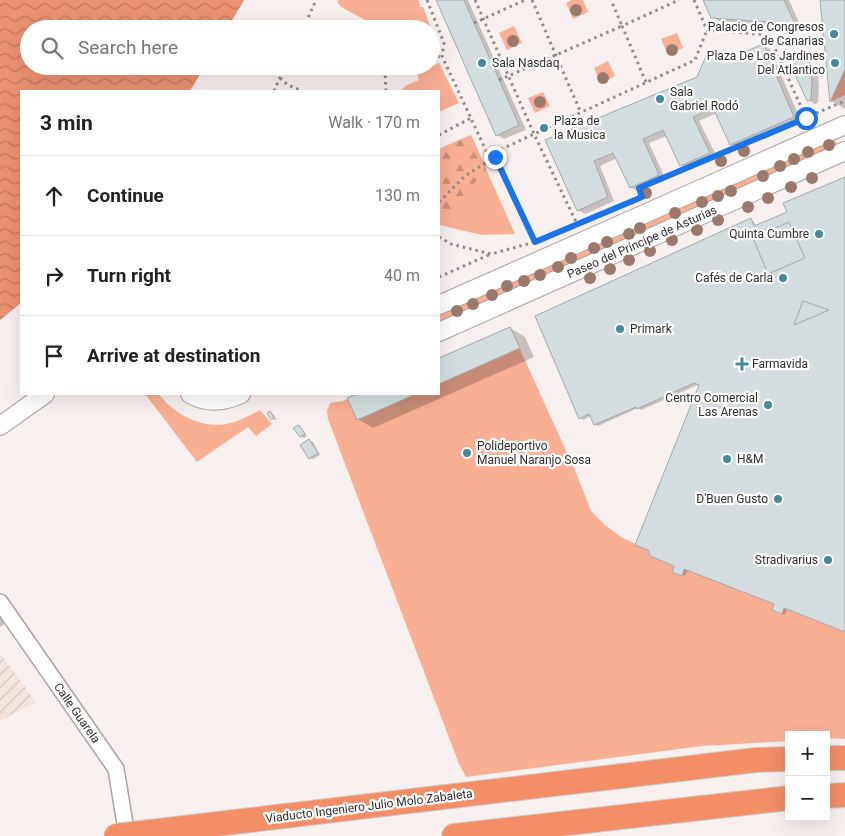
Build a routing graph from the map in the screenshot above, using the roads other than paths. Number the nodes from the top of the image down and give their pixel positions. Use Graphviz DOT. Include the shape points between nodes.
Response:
graph roads {
  1 [pos="845,125"];
  2 [pos="845,151"];
  3 [pos="440,305"];
  4 [pos="440,332"];
  5 [pos="44,395"];
  6 [pos="192,395"];
  7 [pos="239,395"];
  8 [pos="0,426"];
  9 [pos="0,602"];
  10 [pos="830,758"];
  11 [pos="845,758"];
  12 [pos="785,759"];
  13 [pos="845,795"];
  14 [pos="830,796"];
  15 [pos="785,798"];
  16 [pos="116,836"];
  17 [pos="127,836"];
  18 [pos="454,836"];
  1 -- 3 [label="street, Paseo del Príncipe de Asturias"];
  2 -- 4 [label="street, Paseo del Príncipe de Asturias"];
  5 -- 8 [label="street"];
  6 -- 7 [label="street" via="213,402"];
  9 -- 17 [label="street, Calle Guarela" via="116,769"];
  10 -- 11 [label="highway"];
  12 -- 16 [label="highway, Viaducto Ingeniero Julio Molo Zabaleta, bridge"];
  13 -- 14 [label="highway"];
  15 -- 18 [label="highway"];
}
